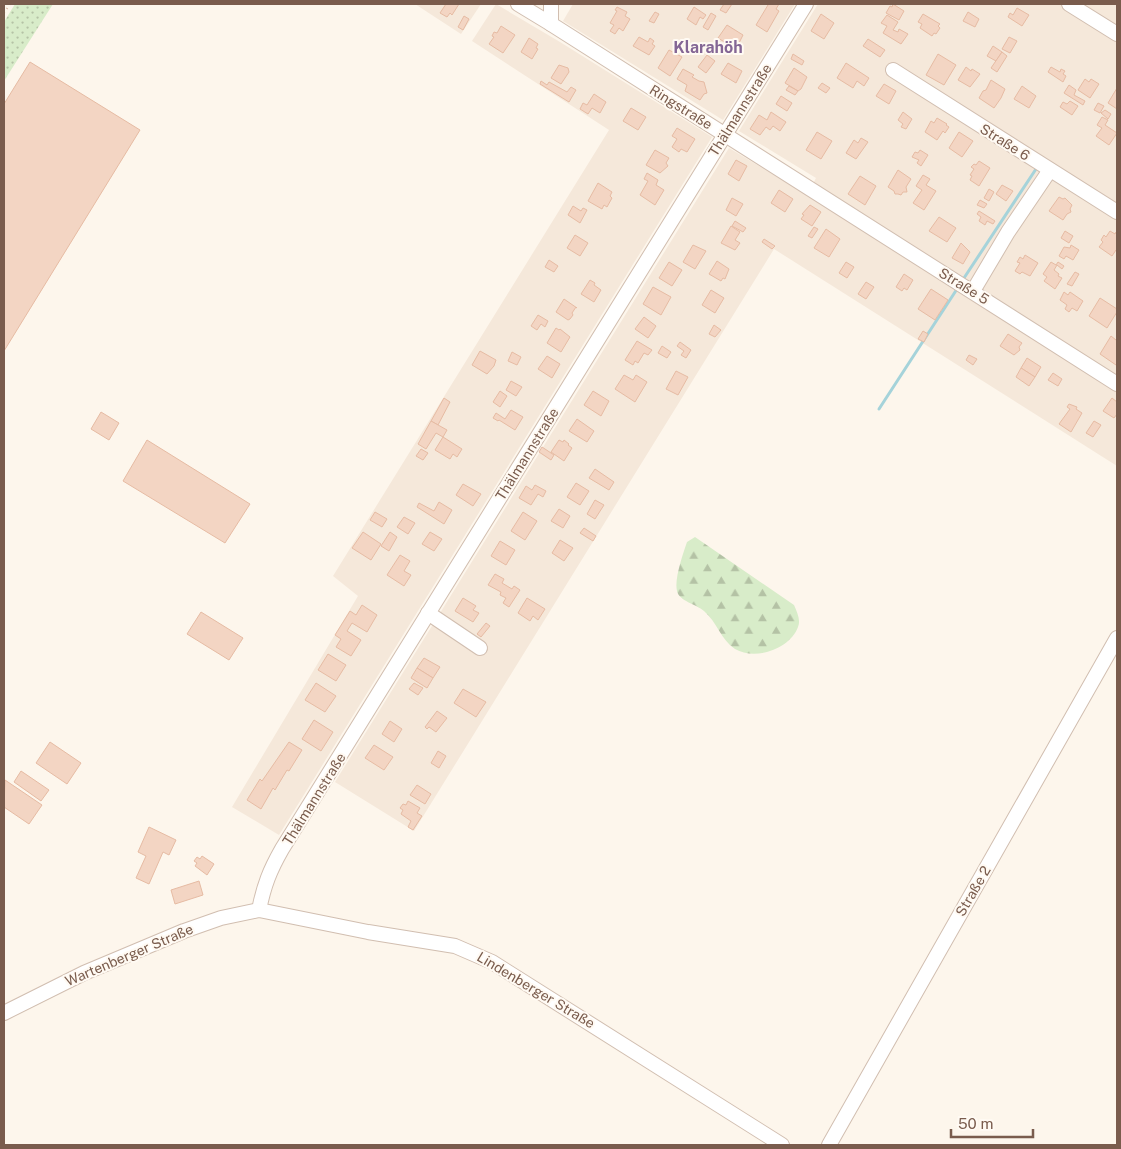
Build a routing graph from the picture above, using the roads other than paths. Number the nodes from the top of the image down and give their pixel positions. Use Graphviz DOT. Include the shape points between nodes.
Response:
graph roads {
  1 [pos="518,4"];
  2 [pos="551,4"];
  3 [pos="806,4"];
  4 [pos="1069,4"];
  5 [pos="551,24"];
  6 [pos="1117,34"];
  7 [pos="893,70"];
  8 [pos="725,135"];
  9 [pos="1050,170"];
  10 [pos="811,189"];
  11 [pos="1117,212"];
  12 [pos="973,291"];
  13 [pos="1117,384"];
  14 [pos="428,613"];
  15 [pos="1117,638"];
  16 [pos="480,648"];
  17 [pos="259,910"];
  18 [pos="4,1013"];
  19 [pos="782,1145"];
  20 [pos="829,1145"];
  1 -- 5 [label="street, Ringstraße"];
  2 -- 5 [label="street"];
  3 -- 8 [label="street, Thälmannstraße"];
  4 -- 6 [label="street"];
  5 -- 8 [label="street, Ringstraße"];
  7 -- 9 [label="street, Straße 6"];
  8 -- 10 [label="street, Ringstraße"];
  8 -- 14 [label="street, Thälmannstraße"];
  9 -- 11 [label="street, Straße 6"];
  9 -- 12 [label="street"];
  10 -- 12 [label="street, Straße 5"];
  12 -- 13 [label="street, Straße 5"];
  14 -- 16 [label="street"];
  14 -- 17 [label="street, Thälmannstraße" via="273,864 263,888"];
  15 -- 20 [label="street, Straße 2"];
  17 -- 18 [label="street, Wartenberger Straße" via="221,918 184,931 84,973"];
  17 -- 19 [label="street, Lindenberger Straße" via="455,946 478,955"];
}
